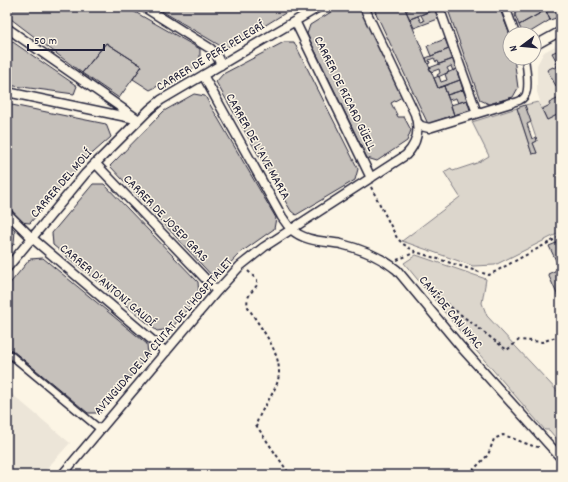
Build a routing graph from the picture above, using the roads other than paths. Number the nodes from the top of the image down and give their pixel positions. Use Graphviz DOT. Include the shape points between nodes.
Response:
graph roads {
  1 [pos="144,7"];
  2 [pos="319,7"];
  3 [pos="364,7"];
  4 [pos="440,7"];
  5 [pos="505,7"];
  6 [pos="295,21"];
  7 [pos="512,26"];
  8 [pos="7,28"];
  9 [pos="561,31"];
  10 [pos="542,42"];
  11 [pos="221,65"];
  12 [pos="526,66"];
  13 [pos="203,75"];
  14 [pos="7,92"];
  15 [pos="511,103"];
  16 [pos="477,113"];
  17 [pos="139,120"];
  18 [pos="418,123"];
  19 [pos="95,163"];
  20 [pos="371,178"];
  21 [pos="7,213"];
  22 [pos="291,229"];
  23 [pos="32,238"];
  24 [pos="7,268"];
  25 [pos="217,291"];
  26 [pos="7,352"];
  27 [pos="166,352"];
  28 [pos="101,430"];
  29 [pos="561,458"];
  30 [pos="62,475"];
  1 -- 11 [label="street" via="211,50"];
  2 -- 6 [label="street, CARRER DE PERE PELEGRÍ"];
  3 -- 18 [label="street"];
  4 -- 16 [label="street"];
  5 -- 7 [label="street"];
  6 -- 11 [label="street, CARRER DE PERE PELEGRÍ"];
  6 -- 20 [label="street, CARRER DE RICARD GÜELL"];
  8 -- 17 [label="street"];
  9 -- 10 [label="street"];
  11 -- 13 [label="street, CARRER DE PERE PELEGRÍ"];
  12 -- 15 [label="street" via="525,96"];
  13 -- 17 [label="street, CARRER DE PERE PELEGRÍ" via="161,100"];
  13 -- 22 [label="street, CARRER DE L'AVE MARIA"];
  14 -- 17 [label="street"];
  15 -- 16 [label="street"];
  16 -- 18 [label="street" via="429,128"];
  17 -- 19 [label="street, CARRER DEL MOLÍ"];
  18 -- 20 [label="street, AVINGUDA DE LA CIUTAT DE L'HOSPITALET" via="414,146 410,151"];
  19 -- 23 [label="street, CARRER DEL MOLÍ"];
  19 -- 25 [label="street, CARRER DE JOSEP GRAS"];
  20 -- 22 [label="street, AVINGUDA DE LA CIUTAT DE L'HOSPITALET"];
  21 -- 23 [label="street, CARRER D'ANTONI GAUDÍ"];
  22 -- 25 [label="street, AVINGUDA DE LA CIUTAT DE L'HOSPITALET" via="240,266"];
  22 -- 29 [label="street, CAMÍ DE CAN NYAC" via="305,238 342,244 389,263"];
  23 -- 24 [label="street, CARRER DEL MOLÍ"];
  23 -- 27 [label="street, CARRER D'ANTONI GAUDÍ"];
  25 -- 27 [label="street, AVINGUDA DE LA CIUTAT DE L'HOSPITALET"];
  26 -- 28 [label="street"];
  27 -- 28 [label="street, AVINGUDA DE LA CIUTAT DE L'HOSPITALET"];
  28 -- 30 [label="street, AVINGUDA DE LA CIUTAT DE L'HOSPITALET"];
}
